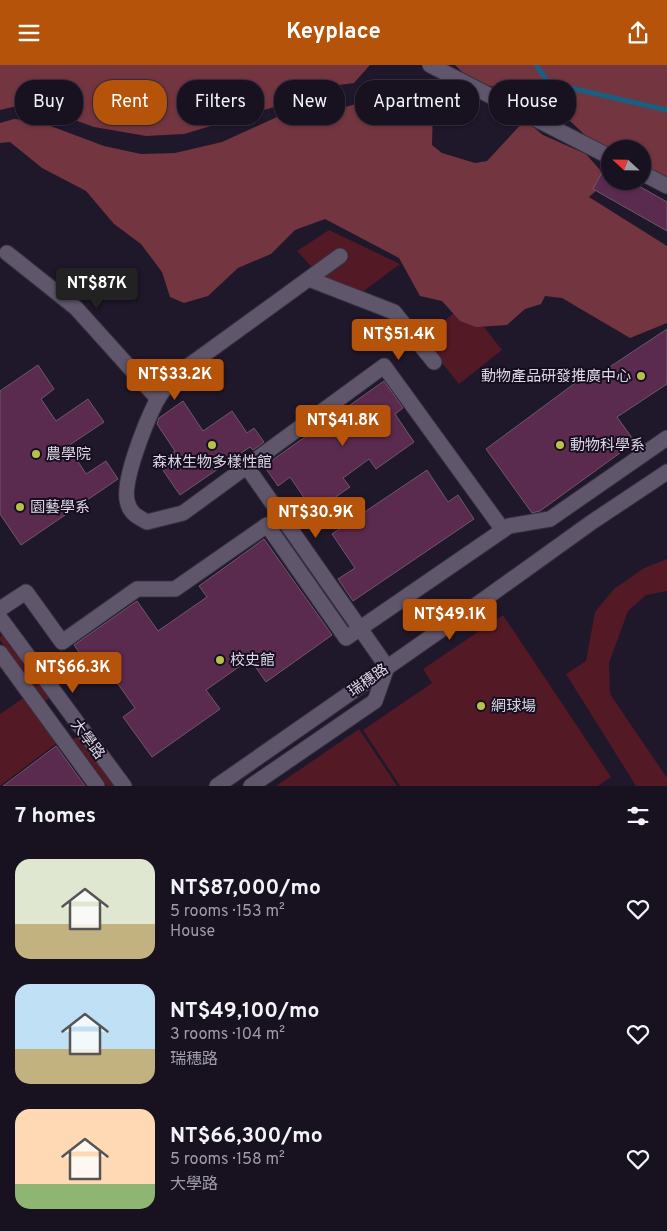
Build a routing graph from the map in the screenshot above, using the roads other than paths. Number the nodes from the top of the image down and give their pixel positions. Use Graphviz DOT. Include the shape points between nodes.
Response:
graph roads {
  1 [pos="430,65"];
  2 [pos="601,152"];
  3 [pos="651,177"];
  4 [pos="667,185"];
  5 [pos="7,253"];
  6 [pos="340,256"];
  7 [pos="309,279"];
  8 [pos="434,362"];
  9 [pos="158,399"];
  10 [pos="667,437"];
  11 [pos="247,467"];
  12 [pos="667,472"];
  13 [pos="503,530"];
  14 [pos="0,609"];
  15 [pos="0,618"];
  16 [pos="360,628"];
  17 [pos="0,653"];
  18 [pos="387,667"];
  19 [pos="97,786"];
  20 [pos="124,786"];
  21 [pos="217,786"];
  22 [pos="250,786"];
  1 -- 2 [label="street"];
  3 -- 4 [label="street"];
  5 -- 9 [label="street" via="76,308"];
  6 -- 7 [label="street"];
  7 -- 8 [label="street" via="394,312"];
  7 -- 9 [label="street" via="176,375"];
  9 -- 11 [label="street" via="138,443 125,491 134,515 147,522 183,513"];
  10 -- 13 [label="street" via="550,519 509,526"];
  11 -- 13 [label="street" via="384,366"];
  11 -- 16 [label="street"];
  12 -- 18 [label="street, 瑞穗路" via="592,521"];
  13 -- 16 [label="street"];
  14 -- 16 [label="street" via="26,592 62,642 137,589 175,589 267,525 346,638"];
  15 -- 20 [label="street, 大學路"];
  16 -- 18 [label="street"];
  17 -- 19 [label="street"];
  18 -- 21 [label="street, 瑞穗路"];
  18 -- 22 [label="street" via="375,701"];
}
